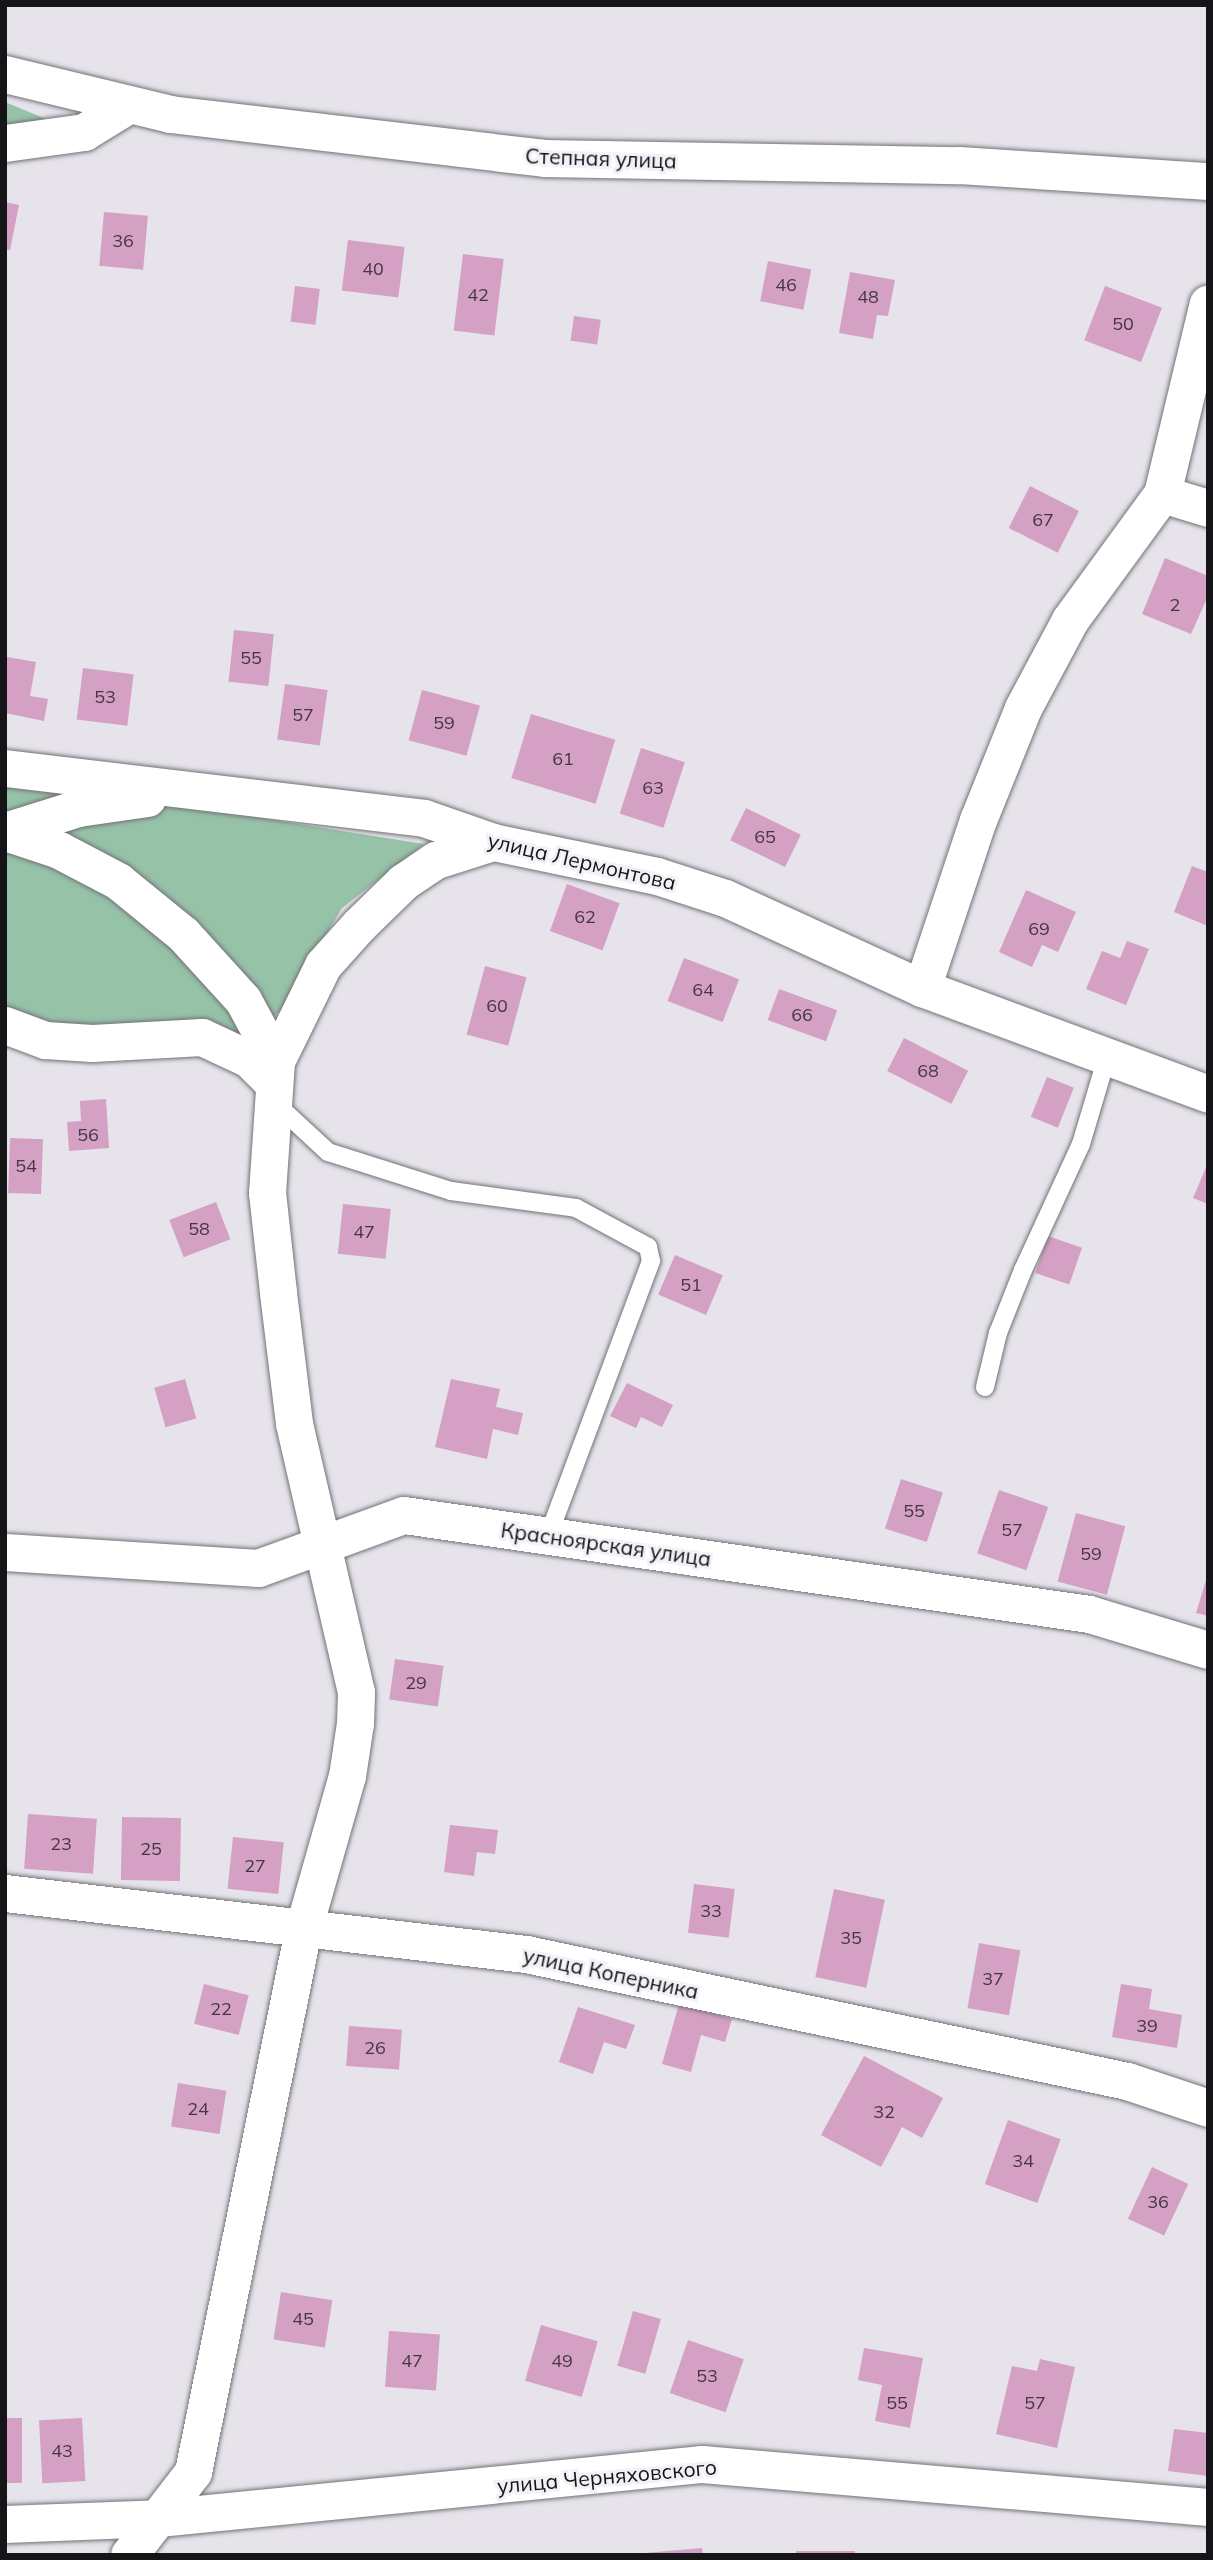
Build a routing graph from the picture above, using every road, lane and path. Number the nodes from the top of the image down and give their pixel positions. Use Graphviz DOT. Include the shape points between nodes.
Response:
graph roads {
  1 [pos="5,74"];
  2 [pos="128,105"];
  3 [pos="5,143"];
  4 [pos="1208,181"];
  5 [pos="1208,303"];
  6 [pos="1162,494"];
  7 [pos="1208,508"];
  8 [pos="5,768"];
  9 [pos="217,793"];
  10 [pos="5,832"];
  11 [pos="493,842"];
  12 [pos="922,988"];
  13 [pos="5,1025"];
  14 [pos="1107,1057"];
  15 [pos="274,1082"];
  16 [pos="1208,1094"];
  17 [pos="985,1387"];
  18 [pos="548,1536"];
  19 [pos="324,1547"];
  20 [pos="5,1552"];
  21 [pos="1208,1650"];
  22 [pos="5,1893"];
  23 [pos="303,1930"];
  24 [pos="1208,2108"];
  25 [pos="1208,2507"];
  26 [pos="158,2518"];
  27 [pos="5,2524"];
  28 [pos="129,2555"];
  1 -- 2 [label="street, Степная улица"];
  2 -- 3 [label="street" via="85,132"];
  2 -- 4 [label="street, Степная улица" via="170,114 544,158 959,165"];
  5 -- 6 [label="street"];
  6 -- 7 [label="street"];
  6 -- 12 [label="street" via="1070,620 1023,708 978,820"];
  8 -- 9 [label="street, улица Лермонтова"];
  9 -- 10 [label="street" via="78,808"];
  9 -- 11 [label="street, улица Лермонтова" via="425,818"];
  10 -- 15 [label="street" via="59,850 118,881 183,934 243,1000"];
  11 -- 12 [label="street, улица Лермонтова" via="657,876 725,898"];
  11 -- 15 [label="street" via="436,860 403,882 359,925 323,965"];
  12 -- 14 [label="street, улица Лермонтова"];
  13 -- 15 [label="street" via="45,1040 92,1043 202,1037 249,1059"];
  14 -- 16 [label="street, улица Лермонтова"];
  14 -- 17 [label="lane" via="1081,1144 998,1334"];
  15 -- 18 [label="lane" via="328,1152 451,1191 576,1208 648,1247 651,1261"];
  15 -- 19 [label="street" via="267,1193 294,1423"];
  18 -- 19 [label="street, Красноярская улица" via="404,1515"];
  18 -- 21 [label="street, Красноярская улица" via="1089,1614"];
  19 -- 20 [label="street, Красноярская улица" via="258,1568"];
  19 -- 23 [label="street" via="356,1692 355,1723 347,1776"];
  22 -- 23 [label="street, улица Коперника"];
  23 -- 24 [label="street, улица Коперника" via="526,1954 1127,2081"];
  23 -- 26 [label="street" via="193,2472"];
  25 -- 26 [label="street, улица Черняховского" via="702,2464"];
  26 -- 27 [label="street, улица Черняховского"];
  26 -- 28 [label="street"];
}
